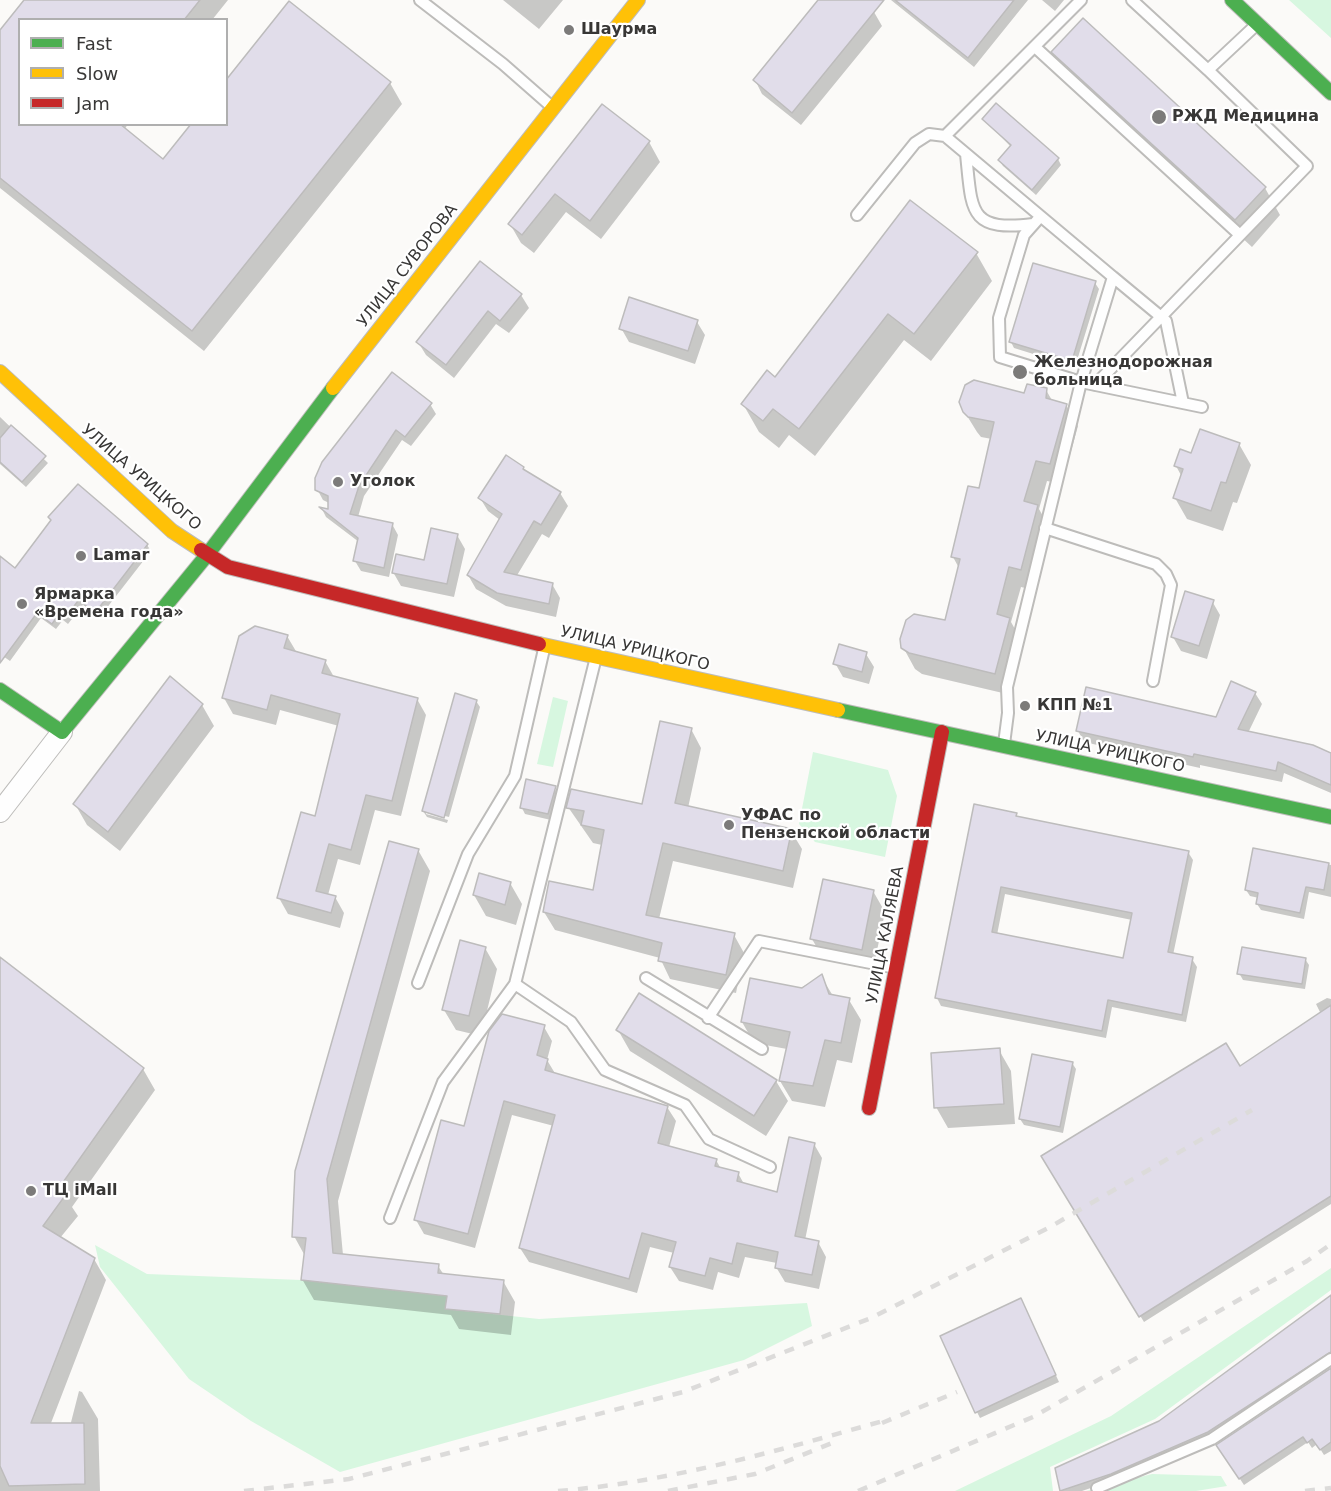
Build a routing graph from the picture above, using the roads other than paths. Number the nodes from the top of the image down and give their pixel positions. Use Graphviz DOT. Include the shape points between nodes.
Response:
graph roads {
  1 [pos="420,0"];
  2 [pos="638,0"];
  3 [pos="1081,0"];
  4 [pos="1132,0"];
  5 [pos="1232,0"];
  6 [pos="1257,24"];
  7 [pos="1035,47"];
  8 [pos="1209,70"];
  9 [pos="1331,93"];
  10 [pos="552,107"];
  11 [pos="945,136"];
  12 [pos="966,154"];
  13 [pos="857,216"];
  14 [pos="1037,220"];
  15 [pos="1240,235"];
  16 [pos="1113,277"];
  17 [pos="1161,317"];
  18 [pos="0,372"];
  19 [pos="1081,382"];
  20 [pos="1095,385"];
  21 [pos="1183,403"];
  22 [pos="1202,407"];
  23 [pos="1045,528"];
  24 [pos="207,555"];
  25 [pos="545,645"];
  26 [pos="596,657"];
  27 [pos="1153,681"];
  28 [pos="0,690"];
  29 [pos="62,732"];
  30 [pos="942,732"];
  31 [pos="1003,746"];
  32 [pos="0,812"];
  33 [pos="1331,817"];
  34 [pos="896,968"];
  35 [pos="646,978"];
  36 [pos="418,983"];
  37 [pos="514,984"];
  38 [pos="708,1018"];
  39 [pos="762,1049"];
  40 [pos="869,1108"];
  41 [pos="770,1167"];
  42 [pos="390,1218"];
  43 [pos="1331,1359"];
  44 [pos="1097,1488"];
  1 -- 10 [label="lane"];
  2 -- 10 [label="main road, УЛИЦА СУВОРОВА"];
  3 -- 7 [label="lane"];
  4 -- 8 [label="lane"];
  5 -- 6 [label="main road"];
  6 -- 8 [label="lane"];
  6 -- 9 [label="main road"];
  7 -- 11 [label="lane"];
  7 -- 15 [label="lane"];
  8 -- 15 [label="lane" via="1307,166"];
  10 -- 24 [label="main road, УЛИЦА СУВОРОВА"];
  11 -- 12 [label="lane"];
  11 -- 13 [label="lane" via="929,134 915,143"];
  12 -- 14 [label="lane"];
  12 -- 14 [label="lane" via="973,203 979,217 998,227"];
  14 -- 16 [label="lane"];
  14 -- 19 [label="lane" via="1024,235 999,318 1000,357"];
  15 -- 17 [label="lane"];
  16 -- 17 [label="lane"];
  16 -- 19 [label="lane"];
  17 -- 20 [label="lane"];
  17 -- 21 [label="lane" via="1166,321"];
  18 -- 24 [label="main road, УЛИЦА УРИЦКОГО" via="172,531"];
  19 -- 20 [label="lane"];
  19 -- 23 [label="lane"];
  20 -- 21 [label="lane"];
  21 -- 22 [label="lane"];
  23 -- 27 [label="lane" via="1156,564 1166,574 1171,585"];
  23 -- 31 [label="lane" via="1006,687 1008,713"];
  24 -- 25 [label="main road, УЛИЦА УРИЦКОГО" via="228,567"];
  24 -- 29 [label="main road, УЛИЦА СУВОРОВА"];
  25 -- 26 [label="main road, УЛИЦА УРИЦКОГО"];
  25 -- 36 [label="lane" via="515,776 468,854"];
  26 -- 30 [label="main road, УЛИЦА УРИЦКОГО"];
  26 -- 37 [label="lane"];
  28 -- 29 [label="main road"];
  29 -- 32 [label="street"];
  30 -- 31 [label="main road, УЛИЦА УРИЦКОГО"];
  30 -- 34 [label="main road, УЛИЦА КАЛЯЕВА"];
  31 -- 33 [label="main road, УЛИЦА УРИЦКОГО"];
  34 -- 38 [label="lane" via="759,941"];
  34 -- 40 [label="main road, УЛИЦА КАЛЯЕВА"];
  35 -- 38 [label="lane"];
  37 -- 41 [label="lane" via="571,1022 605,1070 685,1105 709,1139"];
  37 -- 42 [label="lane" via="443,1082"];
  38 -- 39 [label="lane"];
  43 -- 44 [label="lane" via="1212,1439"];
}
